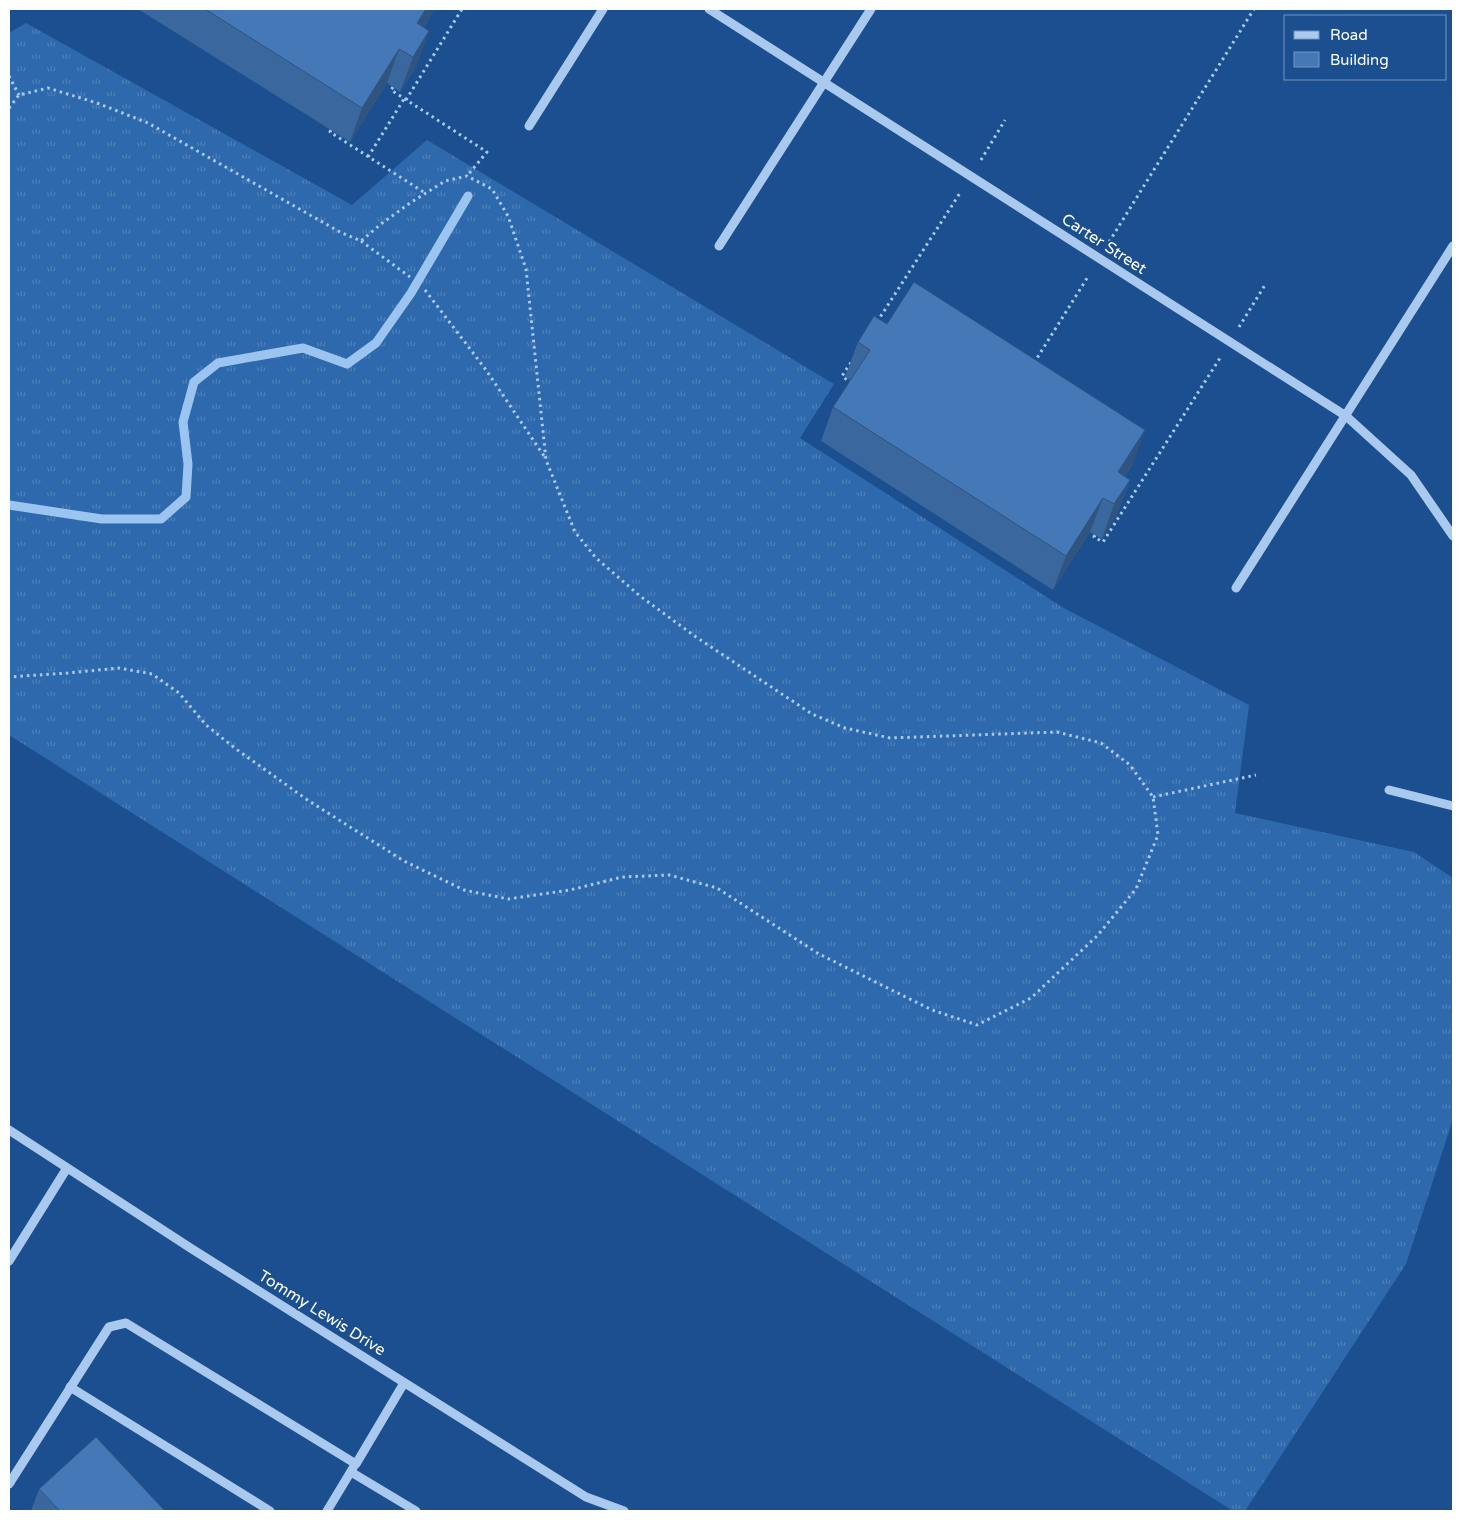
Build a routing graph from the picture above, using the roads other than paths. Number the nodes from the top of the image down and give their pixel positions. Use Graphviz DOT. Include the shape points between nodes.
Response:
graph roads {
  1 [pos="603,9"];
  2 [pos="709,9"];
  3 [pos="871,9"];
  4 [pos="824,82"];
  5 [pos="529,126"];
  6 [pos="719,246"];
  7 [pos="1453,246"];
  8 [pos="1346,416"];
  9 [pos="1453,536"];
  10 [pos="1236,588"];
  11 [pos="1389,790"];
  12 [pos="1453,806"];
  13 [pos="9,1130"];
  14 [pos="67,1168"];
  15 [pos="9,1261"];
  16 [pos="404,1383"];
  17 [pos="70,1387"];
  18 [pos="354,1468"];
  19 [pos="9,1484"];
  20 [pos="270,1511"];
  21 [pos="327,1511"];
  22 [pos="416,1511"];
  23 [pos="624,1511"];
  1 -- 5 [label="street"];
  2 -- 4 [label="street, Carter Street"];
  3 -- 4 [label="street"];
  4 -- 6 [label="street"];
  4 -- 8 [label="street, Carter Street"];
  7 -- 8 [label="street"];
  8 -- 9 [label="street, Carter Street" via="1411,474"];
  8 -- 10 [label="street"];
  11 -- 12 [label="street"];
  13 -- 14 [label="street, Tommy Lewis Drive"];
  14 -- 15 [label="street"];
  14 -- 16 [label="street, Tommy Lewis Drive"];
  16 -- 18 [label="street"];
  16 -- 23 [label="street, Tommy Lewis Drive" via="586,1497"];
  17 -- 18 [label="street" via="109,1327 126,1323"];
  17 -- 19 [label="street"];
  17 -- 20 [label="street"];
  18 -- 21 [label="street"];
  18 -- 22 [label="street"];
}
